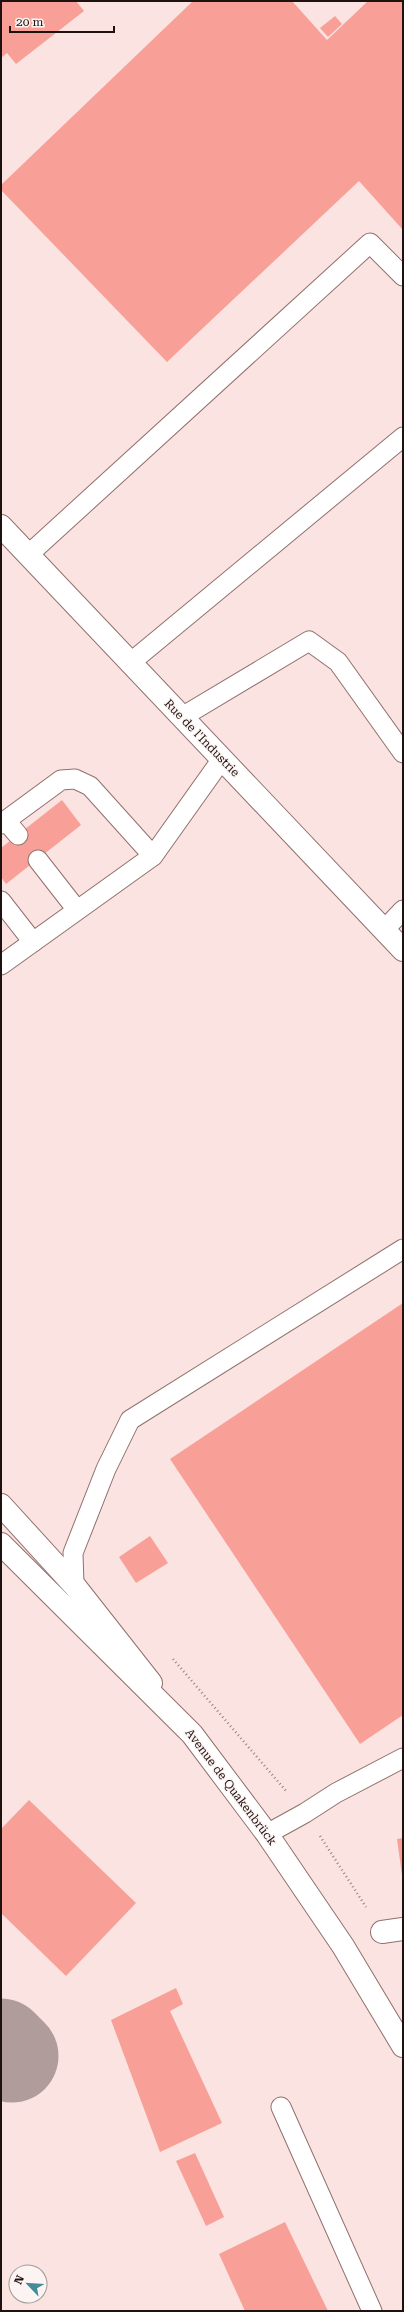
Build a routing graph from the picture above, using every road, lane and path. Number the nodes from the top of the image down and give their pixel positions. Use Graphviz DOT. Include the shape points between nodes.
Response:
graph roads {
  1 [pos="403,276"];
  2 [pos="403,437"];
  3 [pos="1,526"];
  4 [pos="28,555"];
  5 [pos="130,663"];
  6 [pos="182,717"];
  7 [pos="403,753"];
  8 [pos="222,760"];
  9 [pos="8,827"];
  10 [pos="153,856"];
  11 [pos="38,860"];
  12 [pos="1,901"];
  13 [pos="77,910"];
  14 [pos="403,910"];
  15 [pos="384,930"];
  16 [pos="33,942"];
  17 [pos="403,950"];
  18 [pos="1,965"];
  19 [pos="403,1249"];
  20 [pos="1,1504"];
  21 [pos="1,1544"];
  22 [pos="74,1585"];
  23 [pos="192,1734"];
  24 [pos="403,1758"];
  25 [pos="267,1834"];
  26 [pos="403,2046"];
  27 [pos="281,2107"];
  28 [pos="372,2311"];
  1 -- 4 [label="lane" via="370,243"];
  2 -- 5 [label="lane"];
  3 -- 4 [label="street, Rue de l'Industrie"];
  4 -- 5 [label="street, Rue de l'Industrie"];
  5 -- 6 [label="street, Rue de l'Industrie"];
  6 -- 7 [label="lane" via="310,641 338,662"];
  6 -- 8 [label="street, Rue de l'Industrie"];
  8 -- 10 [label="lane"];
  8 -- 15 [label="street, Rue de l'Industrie"];
  9 -- 10 [label="lane" via="61,780 75,779 90,786"];
  10 -- 13 [label="lane"];
  11 -- 13 [label="lane"];
  12 -- 16 [label="lane"];
  13 -- 16 [label="lane"];
  14 -- 15 [label="lane"];
  15 -- 17 [label="street, Rue de l'Industrie"];
  16 -- 18 [label="lane"];
  19 -- 22 [label="lane" via="130,1420 106,1469 73,1553"];
  20 -- 22 [label="street"];
  21 -- 23 [label="street, Avenue de Quakenbrück"];
  22 -- 23 [label="street"];
  23 -- 25 [label="street, Avenue de Quakenbrück"];
  24 -- 25 [label="lane" via="336,1793"];
  25 -- 26 [label="street, Avenue de Quakenbrück" via="343,1946"];
  27 -- 28 [label="lane"];
}
